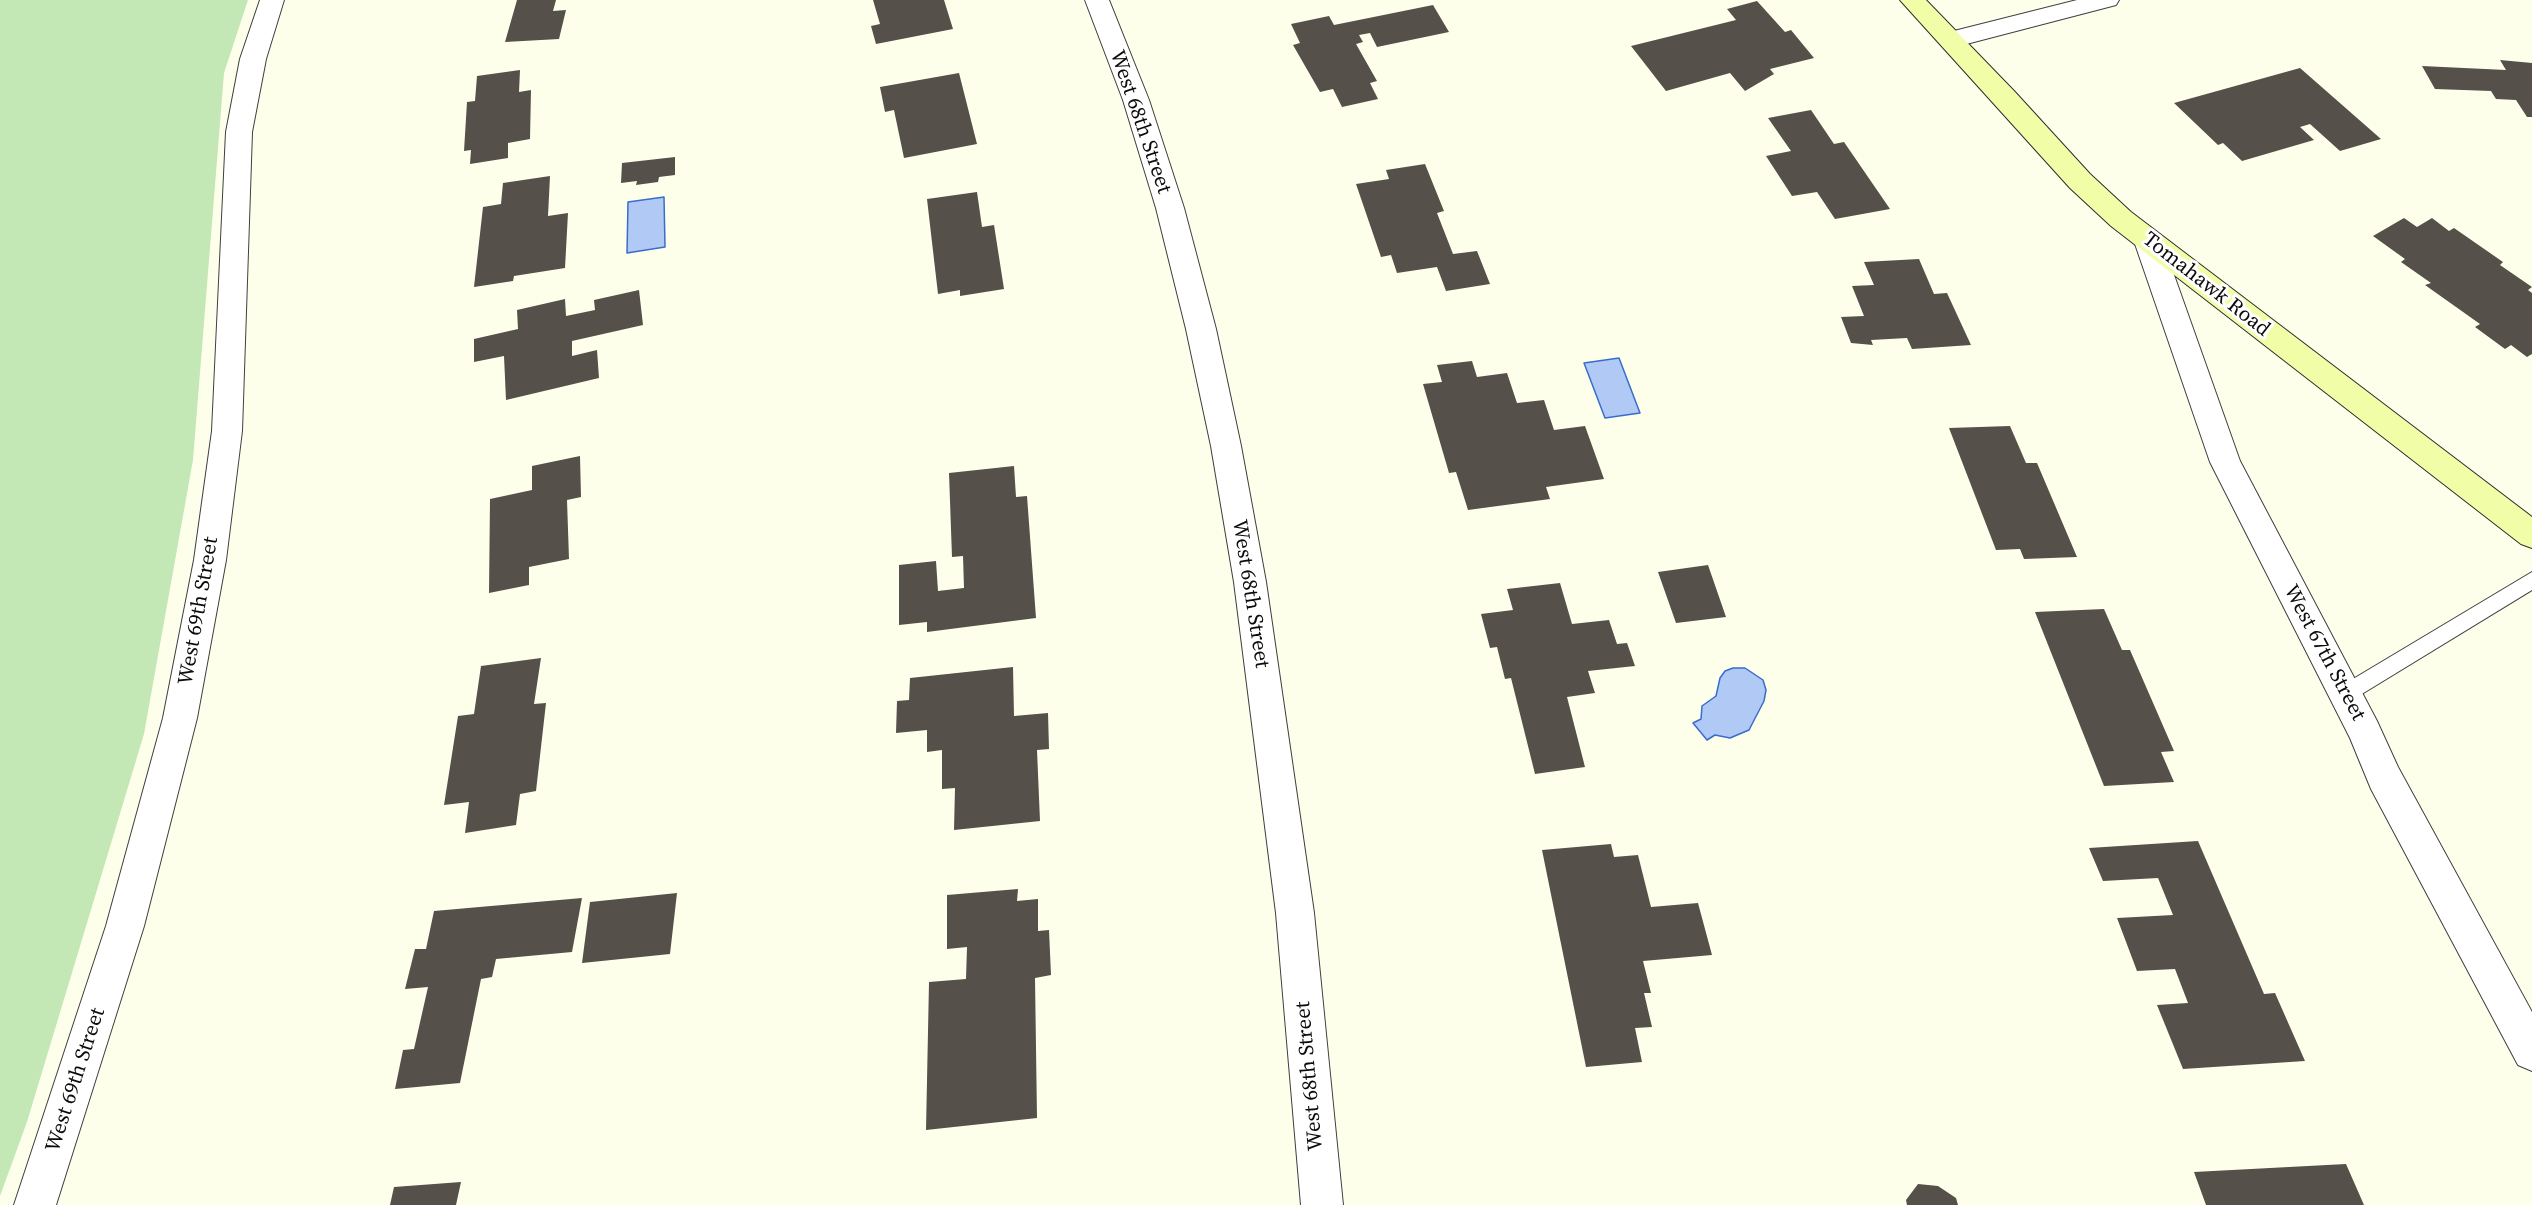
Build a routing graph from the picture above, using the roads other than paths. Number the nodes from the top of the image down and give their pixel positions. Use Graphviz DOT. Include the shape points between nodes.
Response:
graph roads {
  1 [pos="272,0"];
  2 [pos="1096,0"];
  3 [pos="1912,0"];
  4 [pos="2107,0"];
  5 [pos="1951,40"];
  6 [pos="2148,241"];
  7 [pos="2532,535"];
  8 [pos="2532,580"];
  9 [pos="2345,694"];
  10 [pos="2532,1051"];
  11 [pos="35,1205"];
  12 [pos="1322,1205"];
  1 -- 11 [label="street, West 69th Street" via="253,59 239,132 227,431 210,560 180,718 125,926"];
  2 -- 12 [label="street, West 68th Street" via="1136,100 1170,208 1226,446 1250,582 1295,913"];
  3 -- 5 [label="street, Tomahawk Road"];
  4 -- 5 [label="street"];
  5 -- 6 [label="street, Tomahawk Road" via="2080,181"];
  6 -- 7 [label="street, Tomahawk Road"];
  6 -- 9 [label="street, West 67th Street" via="2225,462"];
  8 -- 9 [label="lane"];
  9 -- 10 [label="street, West 67th Street" via="2384,777"];
}
